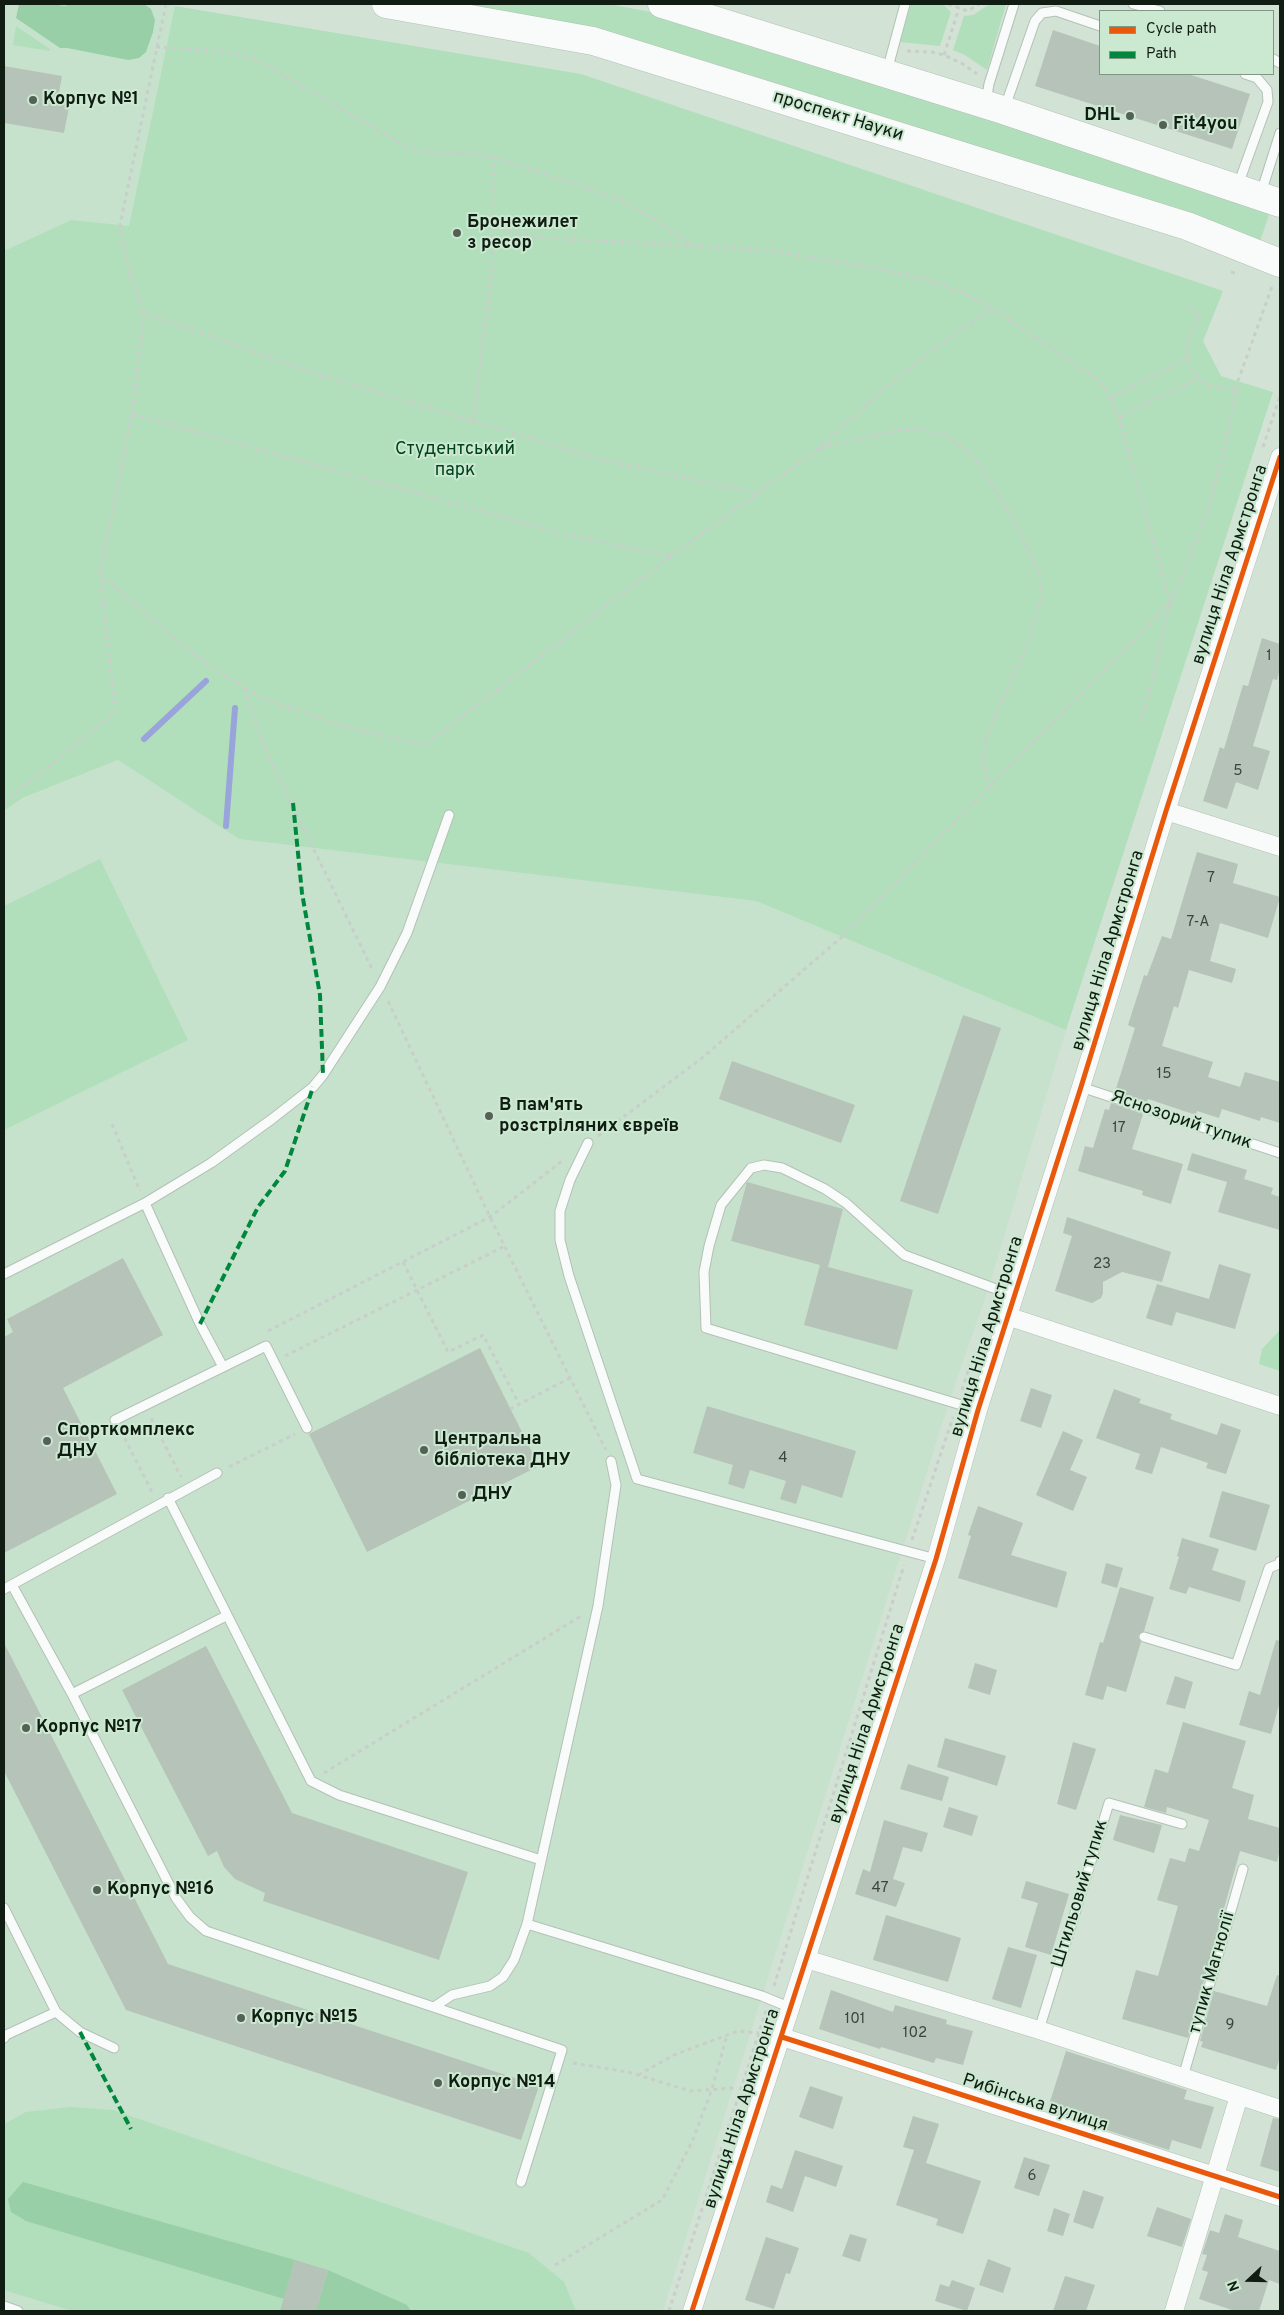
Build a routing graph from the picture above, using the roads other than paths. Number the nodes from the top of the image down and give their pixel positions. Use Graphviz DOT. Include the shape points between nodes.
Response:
graph roads {
  1 [pos="386,4"];
  2 [pos="662,4"];
  3 [pos="905,4"];
  4 [pos="1014,4"];
  5 [pos="1133,4"];
  6 [pos="1156,10"];
  7 [pos="1099,26"];
  8 [pos="889,62"];
  9 [pos="1248,75"];
  10 [pos="993,100"];
  11 [pos="1280,133"];
  12 [pos="1259,196"];
  13 [pos="1277,272"];
  14 [pos="1280,456"];
  15 [pos="1166,811"];
  16 [pos="448,816"];
  17 [pos="1280,847"];
  18 [pos="1081,1087"];
  19 [pos="588,1143"];
  20 [pos="1280,1154"];
  21 [pos="145,1203"];
  22 [pos="4,1274"];
  23 [pos="1014,1296"];
  24 [pos="1007,1316"];
  25 [pos="223,1367"];
  26 [pos="1280,1406"];
  27 [pos="978,1410"];
  28 [pos="115,1420"];
  29 [pos="306,1428"];
  30 [pos="611,1461"];
  31 [pos="217,1473"];
  32 [pos="168,1498"];
  33 [pos="936,1559"];
  34 [pos="1280,1561"];
  35 [pos="12,1585"];
  36 [pos="4,1589"];
  37 [pos="226,1616"];
  38 [pos="1144,1637"];
  39 [pos="72,1694"];
  40 [pos="1182,1824"];
  41 [pos="541,1860"];
  42 [pos="1243,1869"];
  43 [pos="4,1908"];
  44 [pos="528,1924"];
  45 [pos="806,1959"];
  46 [pos="434,2007"];
  47 [pos="791,2008"];
  48 [pos="56,2012"];
  49 [pos="1039,2030"];
  50 [pos="782,2037"];
  51 [pos="4,2038"];
  52 [pos="114,2048"];
  53 [pos="1183,2077"];
  54 [pos="1239,2096"];
  55 [pos="1280,2109"];
  56 [pos="1215,2176"];
  57 [pos="522,2182"];
  58 [pos="1280,2197"];
  59 [pos="4,2306"];
  60 [pos="18,2311"];
  61 [pos="692,2311"];
  62 [pos="1174,2311"];
  1 -- 13 [label="main road, проспект Науки" via="592,41 1187,226"];
  2 -- 8 [label="main road"];
  3 -- 8 [label="lane"];
  4 -- 10 [label="lane"];
  5 -- 6 [label="lane"];
  7 -- 10 [label="lane" via="1056,11 1042,13 1034,21"];
  8 -- 10 [label="main road"];
  9 -- 12 [label="lane" via="1257,78 1267,90"];
  10 -- 12 [label="main road"];
  11 -- 12 [label="lane"];
  14 -- 15 [label="street, вулиця Ніла Армстронга"];
  15 -- 17 [label="street"];
  15 -- 18 [label="street, вулиця Ніла Армстронга"];
  16 -- 21 [label="lane" via="407,932 380,986 313,1087 211,1163"];
  18 -- 20 [label="lane, Яснозорий тупик"];
  18 -- 23 [label="street, вулиця Ніла Армстронга"];
  19 -- 33 [label="lane" via="570,1180 560,1211 560,1240 637,1480"];
  21 -- 22 [label="lane"];
  21 -- 25 [label="lane"];
  23 -- 24 [label="street, вулиця Ніла Армстронга"];
  23 -- 27 [label="lane" via="904,1255 846,1203 825,1189 782,1168 764,1165 751,1168 721,1205 708,1246 704,1272 706,1328"];
  24 -- 26 [label="street"];
  24 -- 27 [label="street, вулиця Ніла Армстронга"];
  25 -- 28 [label="lane"];
  25 -- 29 [label="lane" via="266,1346"];
  27 -- 33 [label="street, вулиця Ніла Армстронга"];
  30 -- 41 [label="lane" via="616,1486 598,1606"];
  31 -- 32 [label="lane"];
  32 -- 35 [label="lane"];
  32 -- 37 [label="lane"];
  33 -- 45 [label="street, вулиця Ніла Армстронга"];
  34 -- 38 [label="lane" via="1269,1568 1236,1665"];
  35 -- 36 [label="lane"];
  35 -- 39 [label="lane"];
  37 -- 39 [label="lane"];
  37 -- 41 [label="lane" via="311,1781 339,1795"];
  39 -- 46 [label="lane" via="176,1898 206,1932"];
  40 -- 49 [label="lane, Штильовий тупик" via="1109,1803"];
  41 -- 44 [label="lane"];
  42 -- 53 [label="lane, тупик Магнолії"];
  43 -- 48 [label="lane"];
  44 -- 46 [label="lane" via="504,1978 490,1986 452,1995"];
  44 -- 47 [label="lane" via="762,1996"];
  45 -- 47 [label="street, вулиця Ніла Армстронга"];
  45 -- 49 [label="street"];
  46 -- 57 [label="lane" via="562,2050"];
  47 -- 50 [label="street, вулиця Ніла Армстронга"];
  48 -- 51 [label="lane"];
  48 -- 52 [label="lane" via="80,2032"];
  49 -- 53 [label="street"];
  50 -- 56 [label="street, Рибінська вулиця"];
  50 -- 61 [label="street, вулиця Ніла Армстронга"];
  53 -- 54 [label="street"];
  54 -- 55 [label="street"];
  54 -- 56 [label="street"];
  56 -- 58 [label="street, Рибінська вулиця"];
  56 -- 62 [label="street"];
  59 -- 60 [label="lane"];
}
